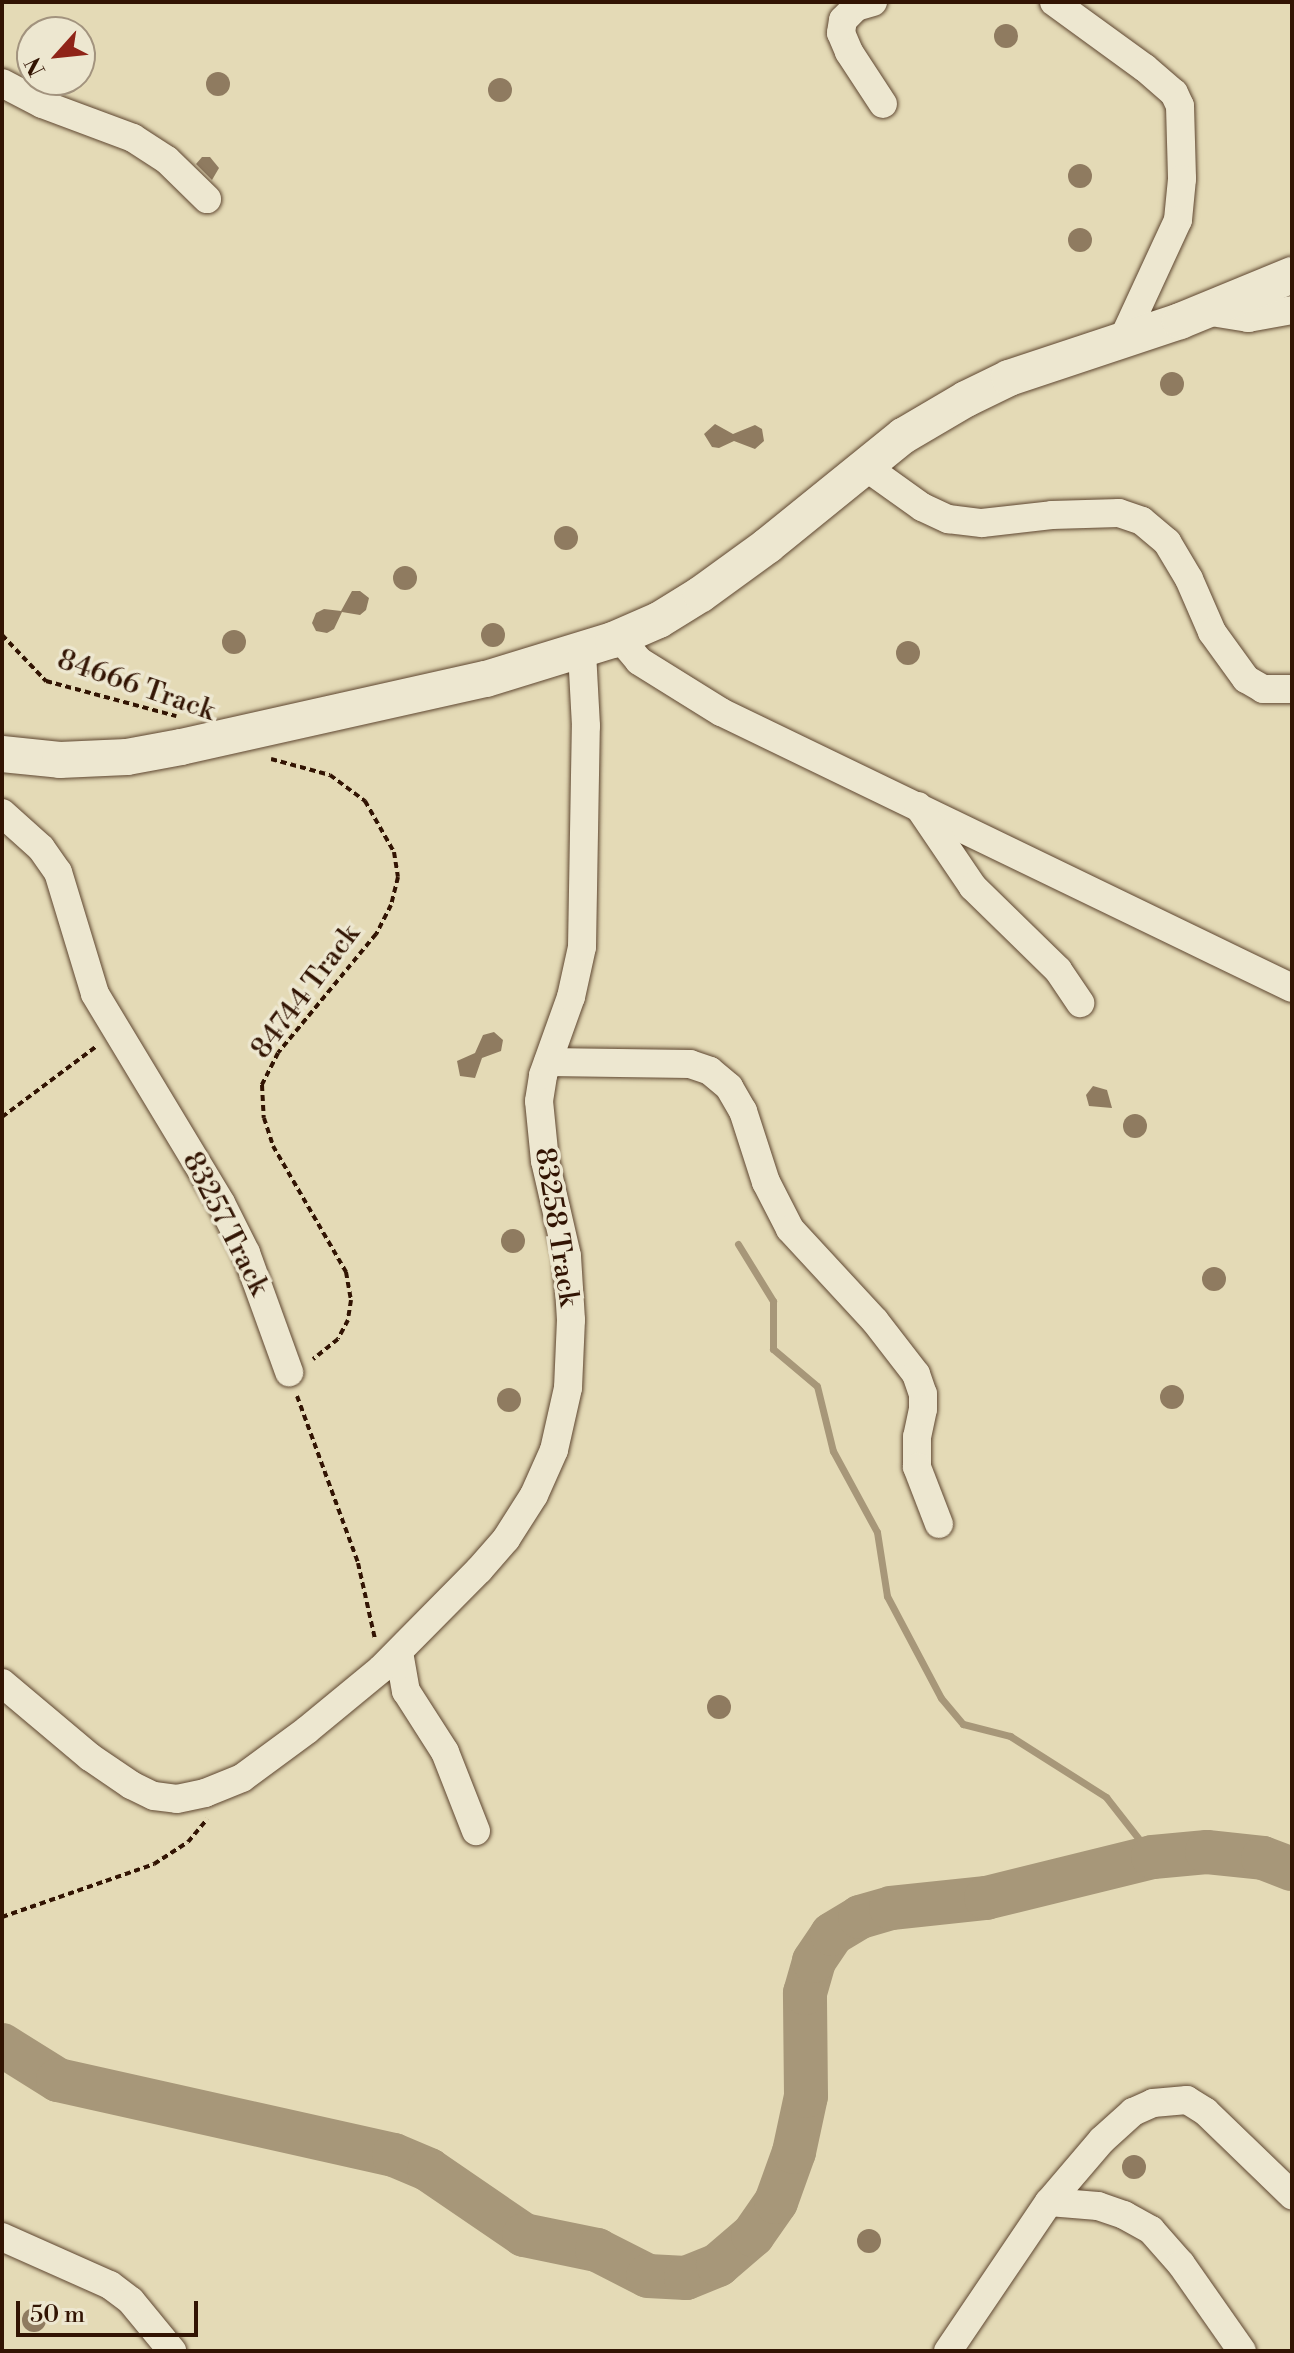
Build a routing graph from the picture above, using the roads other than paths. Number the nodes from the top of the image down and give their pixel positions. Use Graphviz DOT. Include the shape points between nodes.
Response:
graph roads {
  1 [pos="873,2"];
  2 [pos="1054,2"];
  3 [pos="2,83"];
  4 [pos="883,104"];
  5 [pos="207,199"];
  6 [pos="1292,275"];
  7 [pos="1292,310"];
  8 [pos="1205,311"];
  9 [pos="1123,339"];
  10 [pos="866,467"];
  11 [pos="619,637"];
  12 [pos="582,651"];
  13 [pos="1292,689"];
  14 [pos="2,754"];
  15 [pos="918,806"];
  16 [pos="2,813"];
  17 [pos="1292,988"];
  18 [pos="1080,1003"];
  19 [pos="548,1062"];
  20 [pos="289,1372"];
  21 [pos="939,1524"];
  22 [pos="390,1660"];
  23 [pos="2,1683"];
  24 [pos="476,1831"];
  25 [pos="1292,2195"];
  26 [pos="1049,2202"];
  27 [pos="2,2237"];
  28 [pos="172,2351"];
  29 [pos="948,2351"];
  30 [pos="1242,2351"];
  1 -- 4 [label="street" via="849,13 841,33"];
  2 -- 9 [label="street" via="1145,68 1174,93 1180,106 1178,220"];
  3 -- 5 [label="street" via="133,138 167,160"];
  6 -- 8 [label="street"];
  7 -- 8 [label="street" via="1248,318"];
  8 -- 9 [label="street"];
  9 -- 10 [label="street" via="1009,378 966,399 903,436"];
  10 -- 11 [label="street" via="701,594"];
  10 -- 13 [label="street" via="948,519 982,523 1119,513 1142,521 1167,542 1212,632 1246,679 1263,689"];
  11 -- 12 [label="street"];
  11 -- 15 [label="street" via="639,661 678,688"];
  12 -- 14 [label="street" via="470,683 127,757 60,760"];
  12 -- 19 [label="street, 83258 Track" via="582,947"];
  15 -- 17 [label="street"];
  15 -- 18 [label="street" via="973,887 1058,970"];
  16 -- 20 [label="street, 83257 Track" via="41,848 58,872 95,994 221,1203 252,1268"];
  19 -- 21 [label="street" via="690,1064 710,1071 729,1087 790,1229 916,1374 923,1394 917,1467"];
  19 -- 22 [label="street, 83258 Track" via="539,1101 540,1126 567,1256 571,1320 568,1388 554,1450 506,1539"];
  22 -- 23 [label="street, 83258 Track" via="242,1778 177,1799 154,1796 90,1757"];
  22 -- 24 [label="street" via="445,1752"];
  25 -- 26 [label="street" via="1206,2112 1172,2098 1133,2112"];
  26 -- 29 [label="street"];
  26 -- 30 [label="street" via="1098,2206 1151,2230"];
  27 -- 28 [label="street" via="110,2285 131,2301"];
}
